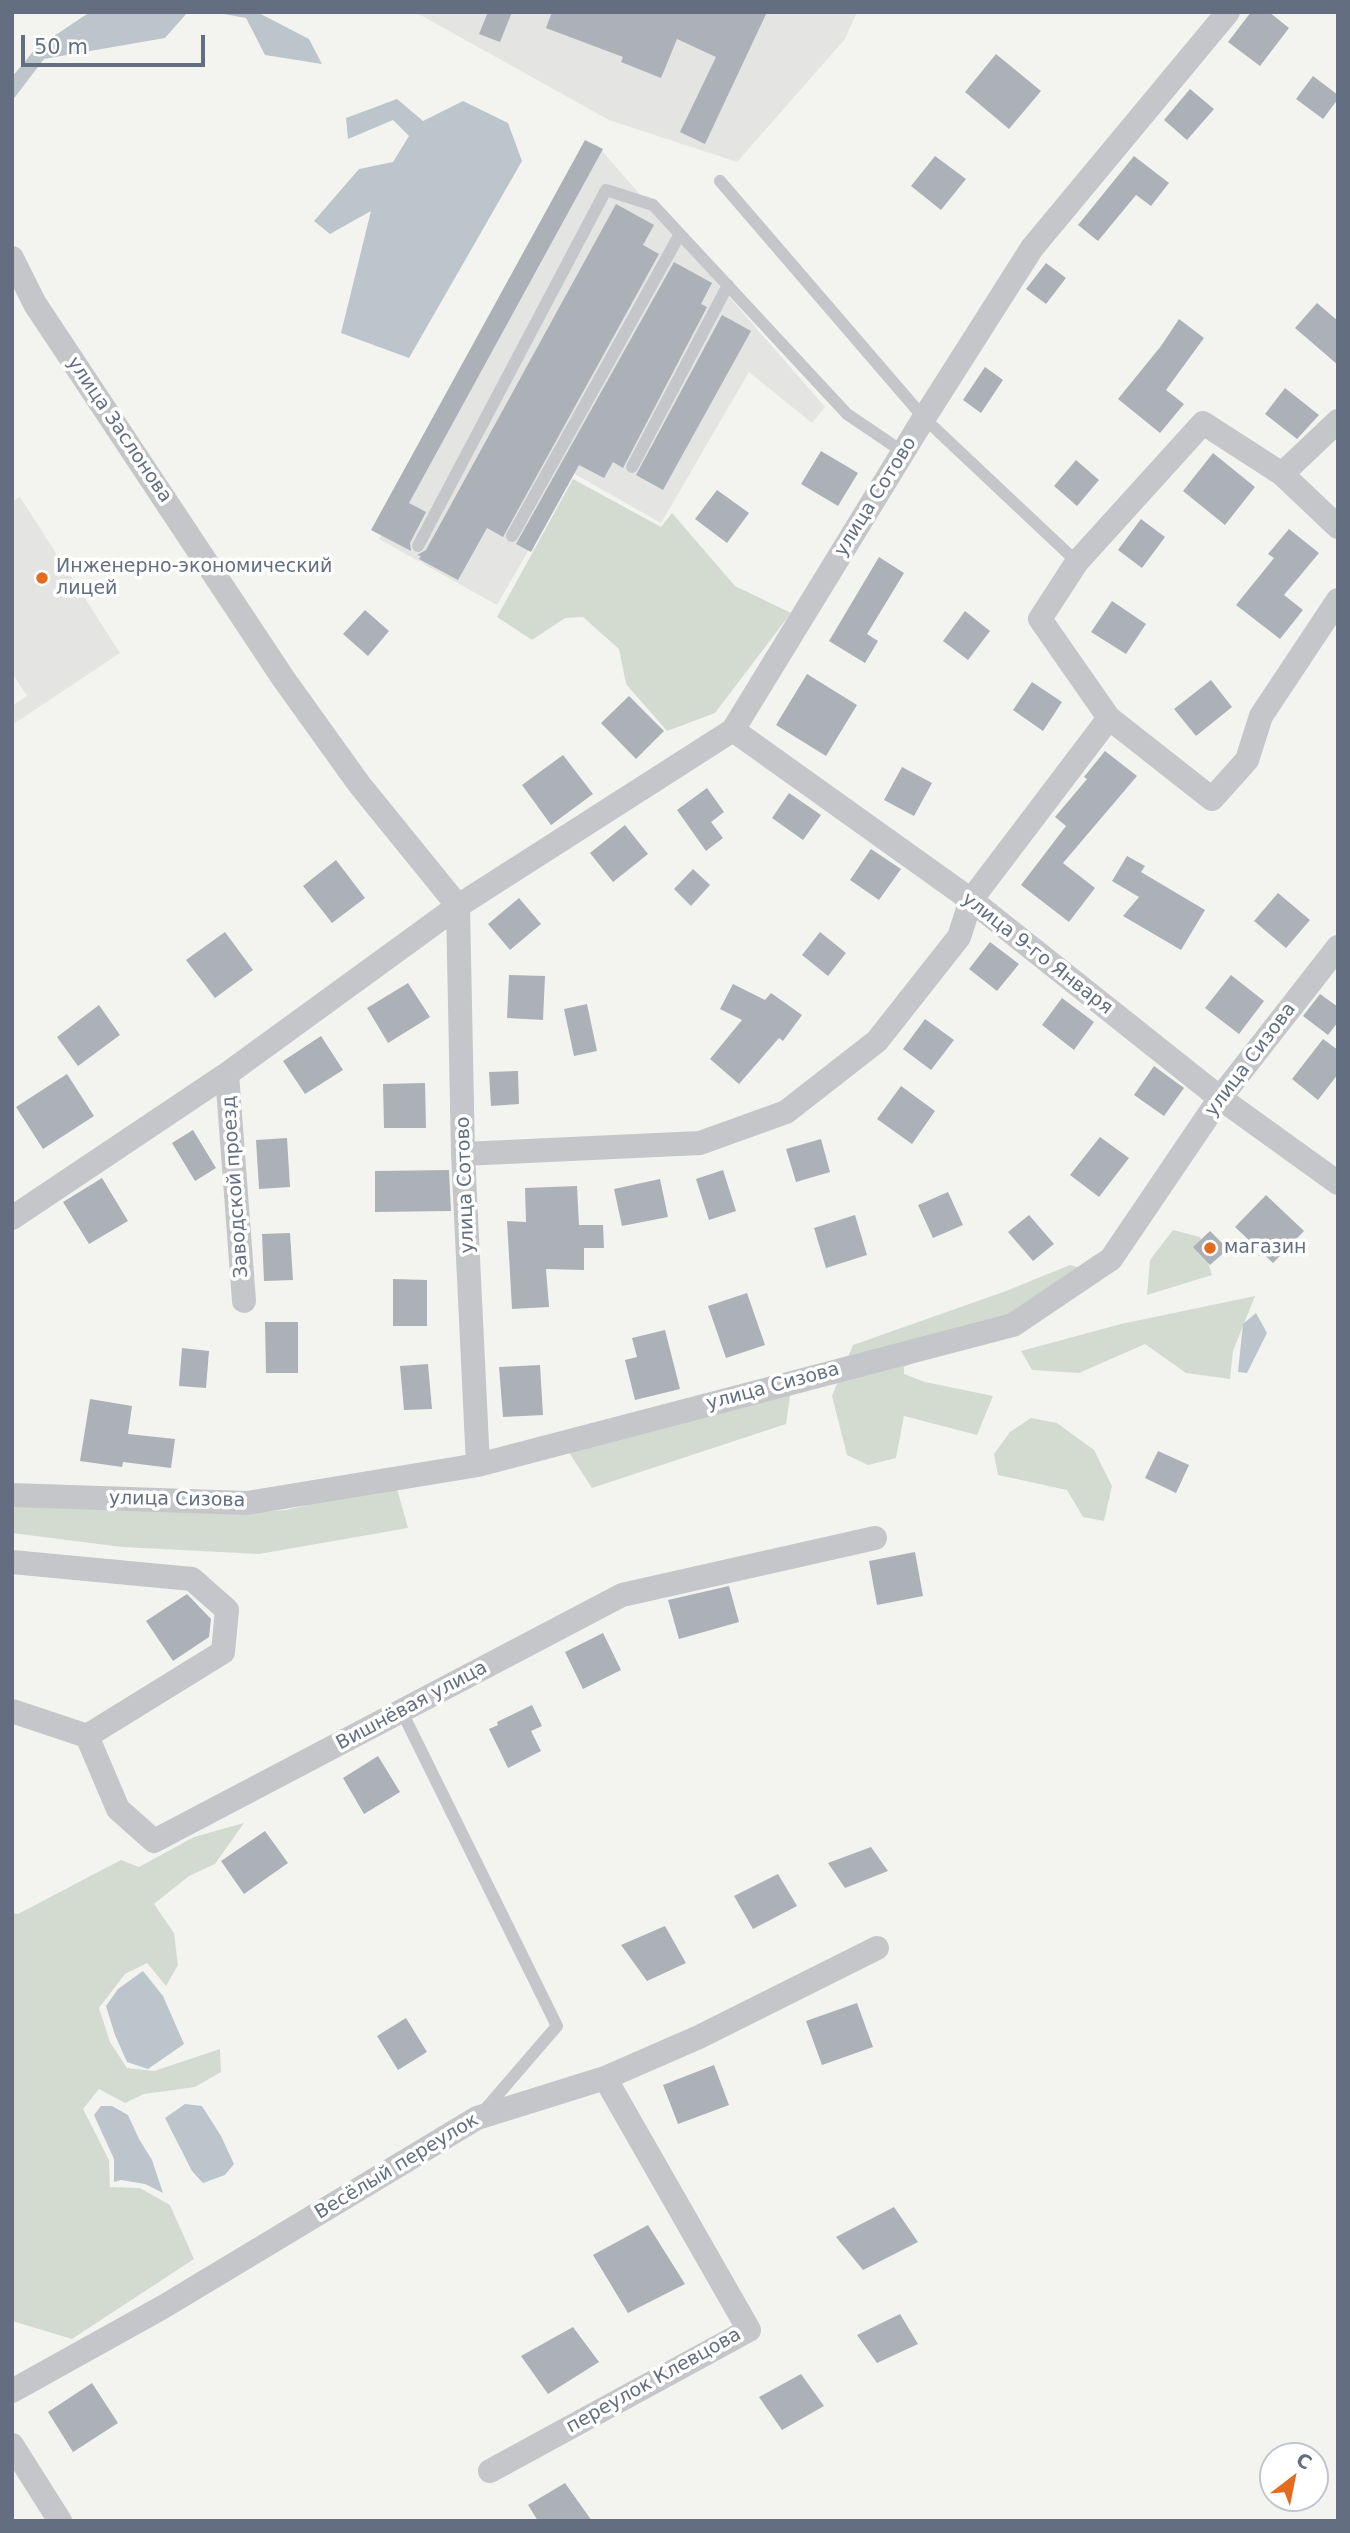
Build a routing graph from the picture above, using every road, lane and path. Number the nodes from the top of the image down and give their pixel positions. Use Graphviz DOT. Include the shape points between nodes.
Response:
graph roads {
  1 [pos="1228,12"];
  2 [pos="720,181"];
  3 [pos="680,234"];
  4 [pos="12,258"];
  5 [pos="728,285"];
  6 [pos="924,418"];
  7 [pos="1338,421"];
  8 [pos="903,452"];
  9 [pos="632,467"];
  10 [pos="1282,474"];
  11 [pos="1338,527"];
  12 [pos="512,536"];
  13 [pos="418,546"];
  14 [pos="1077,562"];
  15 [pos="1338,600"];
  16 [pos="1109,718"];
  17 [pos="733,730"];
  18 [pos="971,900"];
  19 [pos="458,906"];
  20 [pos="1338,947"];
  21 [pos="227,1074"];
  22 [pos="1220,1098"];
  23 [pos="463,1154"];
  24 [pos="1338,1183"];
  25 [pos="12,1218"];
  26 [pos="244,1301"];
  27 [pos="478,1465"];
  28 [pos="24,1496"];
  29 [pos="875,1538"];
  30 [pos="12,1562"];
  31 [pos="12,1711"];
  32 [pos="402,1712"];
  33 [pos="87,1736"];
  34 [pos="877,1948"];
  35 [pos="605,2078"];
  36 [pos="477,2118"];
  37 [pos="12,2391"];
  38 [pos="12,2445"];
  39 [pos="490,2471"];
  40 [pos="60,2521"];
  1 -- 6 [label="street, улица Сотово" via="1032,248"];
  2 -- 6 [label="lane"];
  3 -- 5 [label="lane"];
  3 -- 12 [label="lane"];
  3 -- 13 [label="lane" via="653,205 606,190"];
  4 -- 19 [label="street, улица Заслонова" via="35,304 283,678 359,784"];
  5 -- 8 [label="lane" via="847,414"];
  5 -- 9 [label="lane"];
  6 -- 8 [label="street, улица Сотово"];
  6 -- 14 [label="lane"];
  7 -- 10 [label="street"];
  8 -- 17 [label="street, улица Сотово"];
  10 -- 11 [label="street"];
  10 -- 14 [label="street" via="1203,423"];
  14 -- 16 [label="street" via="1040,619"];
  15 -- 16 [label="street" via="1261,716 1247,760 1212,799"];
  16 -- 18 [label="street"];
  17 -- 18 [label="street, улица 9-го Января"];
  17 -- 19 [label="street, улица Сотово"];
  18 -- 22 [label="street, улица 9-го Января"];
  18 -- 23 [label="street" via="959,937 877,1041 786,1112 699,1143"];
  19 -- 21 [label="street, улица Сотово"];
  19 -- 23 [label="street, улица Сотово"];
  20 -- 22 [label="street, улица Сизова"];
  21 -- 25 [label="street, улица Сотово"];
  21 -- 26 [label="street, Заводской проезд"];
  22 -- 24 [label="street, улица 9-го Января"];
  22 -- 27 [label="street, улица Сизова" via="1111,1259 1013,1325"];
  23 -- 27 [label="street, улица Сотово"];
  27 -- 28 [label="street, улица Сизова" via="247,1503"];
  29 -- 32 [label="street, Вишнёвая улица" via="622,1595"];
  30 -- 33 [label="street" via="192,1579 227,1610 223,1652"];
  31 -- 33 [label="street"];
  32 -- 33 [label="street, Вишнёвая улица" via="154,1841 118,1809"];
  32 -- 36 [label="lane" via="557,2026"];
  34 -- 35 [label="street, Весёлый переулок" via="699,2037"];
  35 -- 36 [label="street, Весёлый переулок"];
  35 -- 39 [label="street, переулок Клевцова" via="749,2330"];
  36 -- 37 [label="street, Весёлый переулок" via="163,2307"];
  38 -- 40 [label="street"];
}
